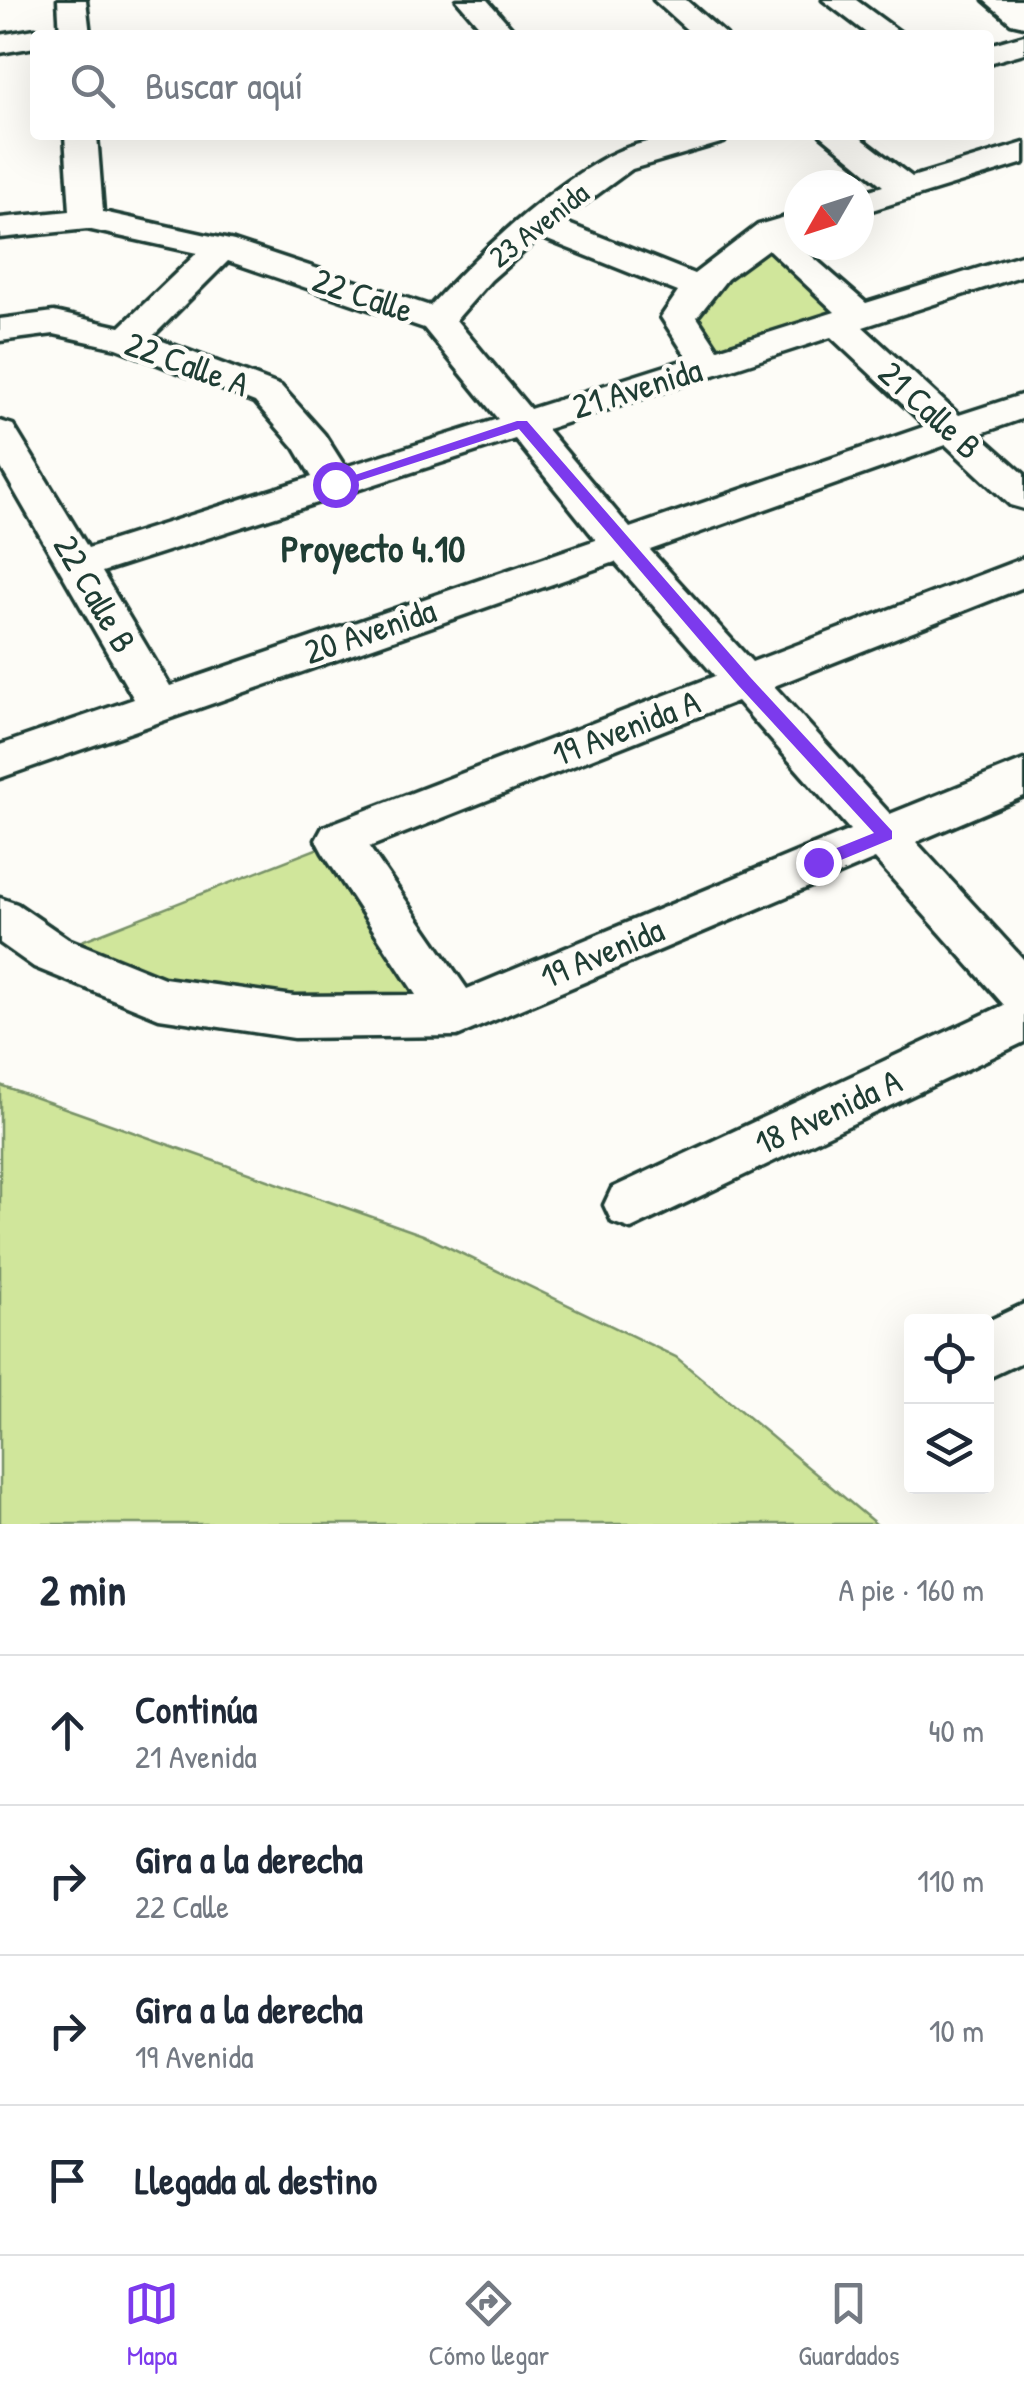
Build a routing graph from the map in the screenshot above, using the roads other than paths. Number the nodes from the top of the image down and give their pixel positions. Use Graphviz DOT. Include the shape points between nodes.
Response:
graph roads {
  1 [pos="72,0"];
  2 [pos="471,0"];
  3 [pos="668,0"];
  4 [pos="837,0"];
  5 [pos="1002,0"];
  6 [pos="1024,15"];
  7 [pos="68,30"];
  8 [pos="499,30"];
  9 [pos="706,30"];
  10 [pos="882,30"];
  11 [pos="30,39"];
  12 [pos="0,44"];
  13 [pos="1024,44"];
  14 [pos="994,53"];
  15 [pos="82,140"];
  16 [pos="601,140"];
  17 [pos="695,140"];
  18 [pos="844,140"];
  19 [pos="1024,152"];
  20 [pos="621,162"];
  21 [pos="908,189"];
  22 [pos="874,199"];
  23 [pos="87,220"];
  24 [pos="536,223"];
  25 [pos="784,227"];
  26 [pos="0,228"];
  27 [pos="222,248"];
  28 [pos="807,260"];
  29 [pos="1024,264"];
  30 [pos="696,287"];
  31 [pos="437,320"];
  32 [pos="848,320"];
  33 [pos="0,330"];
  34 [pos="128,340"];
  35 [pos="710,365"];
  36 [pos="1024,405"];
  37 [pos="522,424"];
  38 [pos="952,430"];
  39 [pos="0,432"];
  40 [pos="335,484"];
  41 [pos="1024,496"];
  42 [pos="622,542"];
  43 [pos="78,565"];
  44 [pos="1024,572"];
  45 [pos="744,681"];
  46 [pos="159,704"];
  47 [pos="0,762"];
  48 [pos="1024,777"];
  49 [pos="886,835"];
  50 [pos="0,916"];
  51 [pos="1024,994"];
  52 [pos="456,1015"];
  53 [pos="1024,1019"];
  54 [pos="632,1205"];
  55 [pos="1024,1330"];
  56 [pos="994,1347"];
  1 -- 7 [label="street"];
  2 -- 8 [label="street"];
  3 -- 9 [label="street"];
  4 -- 10 [label="street"];
  5 -- 6 [label="street"];
  11 -- 12 [label="street"];
  13 -- 14 [label="street"];
  15 -- 23 [label="street"];
  16 -- 20 [label="street"];
  17 -- 20 [label="street, 23 Avenida"];
  18 -- 21 [label="street"];
  19 -- 21 [label="street"];
  20 -- 24 [label="street, 23 Avenida"];
  21 -- 22 [label="street"];
  23 -- 26 [label="street"];
  23 -- 27 [label="street, 22 Calle"];
  24 -- 30 [label="street"];
  24 -- 31 [label="street, 23 Avenida"];
  25 -- 30 [label="street"];
  27 -- 31 [label="street, 22 Calle"];
  27 -- 34 [label="street"];
  28 -- 32 [label="street"];
  29 -- 32 [label="street, 21 Avenida"];
  30 -- 35 [label="street" via="679,318"];
  31 -- 37 [label="street, 22 Calle"];
  32 -- 35 [label="street, 21 Avenida"];
  32 -- 38 [label="street, 21 Calle B"];
  33 -- 34 [label="street, 22 Calle A" via="54,323"];
  34 -- 40 [label="street, 22 Calle A" via="268,394 310,442"];
  35 -- 37 [label="street, 21 Avenida"];
  36 -- 38 [label="street, 20 Avenida"];
  37 -- 40 [label="street, 21 Avenida"];
  37 -- 42 [label="street, 22 Calle"];
  38 -- 41 [label="street, 21 Calle B"];
  38 -- 42 [label="street, 20 Avenida"];
  39 -- 43 [label="street, 22 Calle B"];
  40 -- 43 [label="street, 21 Avenida"];
  42 -- 45 [label="street, 22 Calle"];
  42 -- 46 [label="street, 20 Avenida"];
  43 -- 46 [label="street, 22 Calle B"];
  44 -- 45 [label="street, 19 Avenida A"];
  45 -- 49 [label="street, 22 Calle"];
  45 -- 52 [label="street, 19 Avenida A" via="339,840"];
  46 -- 47 [label="street, 20 Avenida"];
  48 -- 49 [label="street, 19 Avenida"];
  49 -- 51 [label="street, 22 Calle"];
  49 -- 52 [label="street, 19 Avenida"];
  50 -- 52 [label="street, 19 Avenida" via="51,953 159,998 294,1017"];
  53 -- 54 [label="street, 18 Avenida A"];
  55 -- 56 [label="street"];
}
